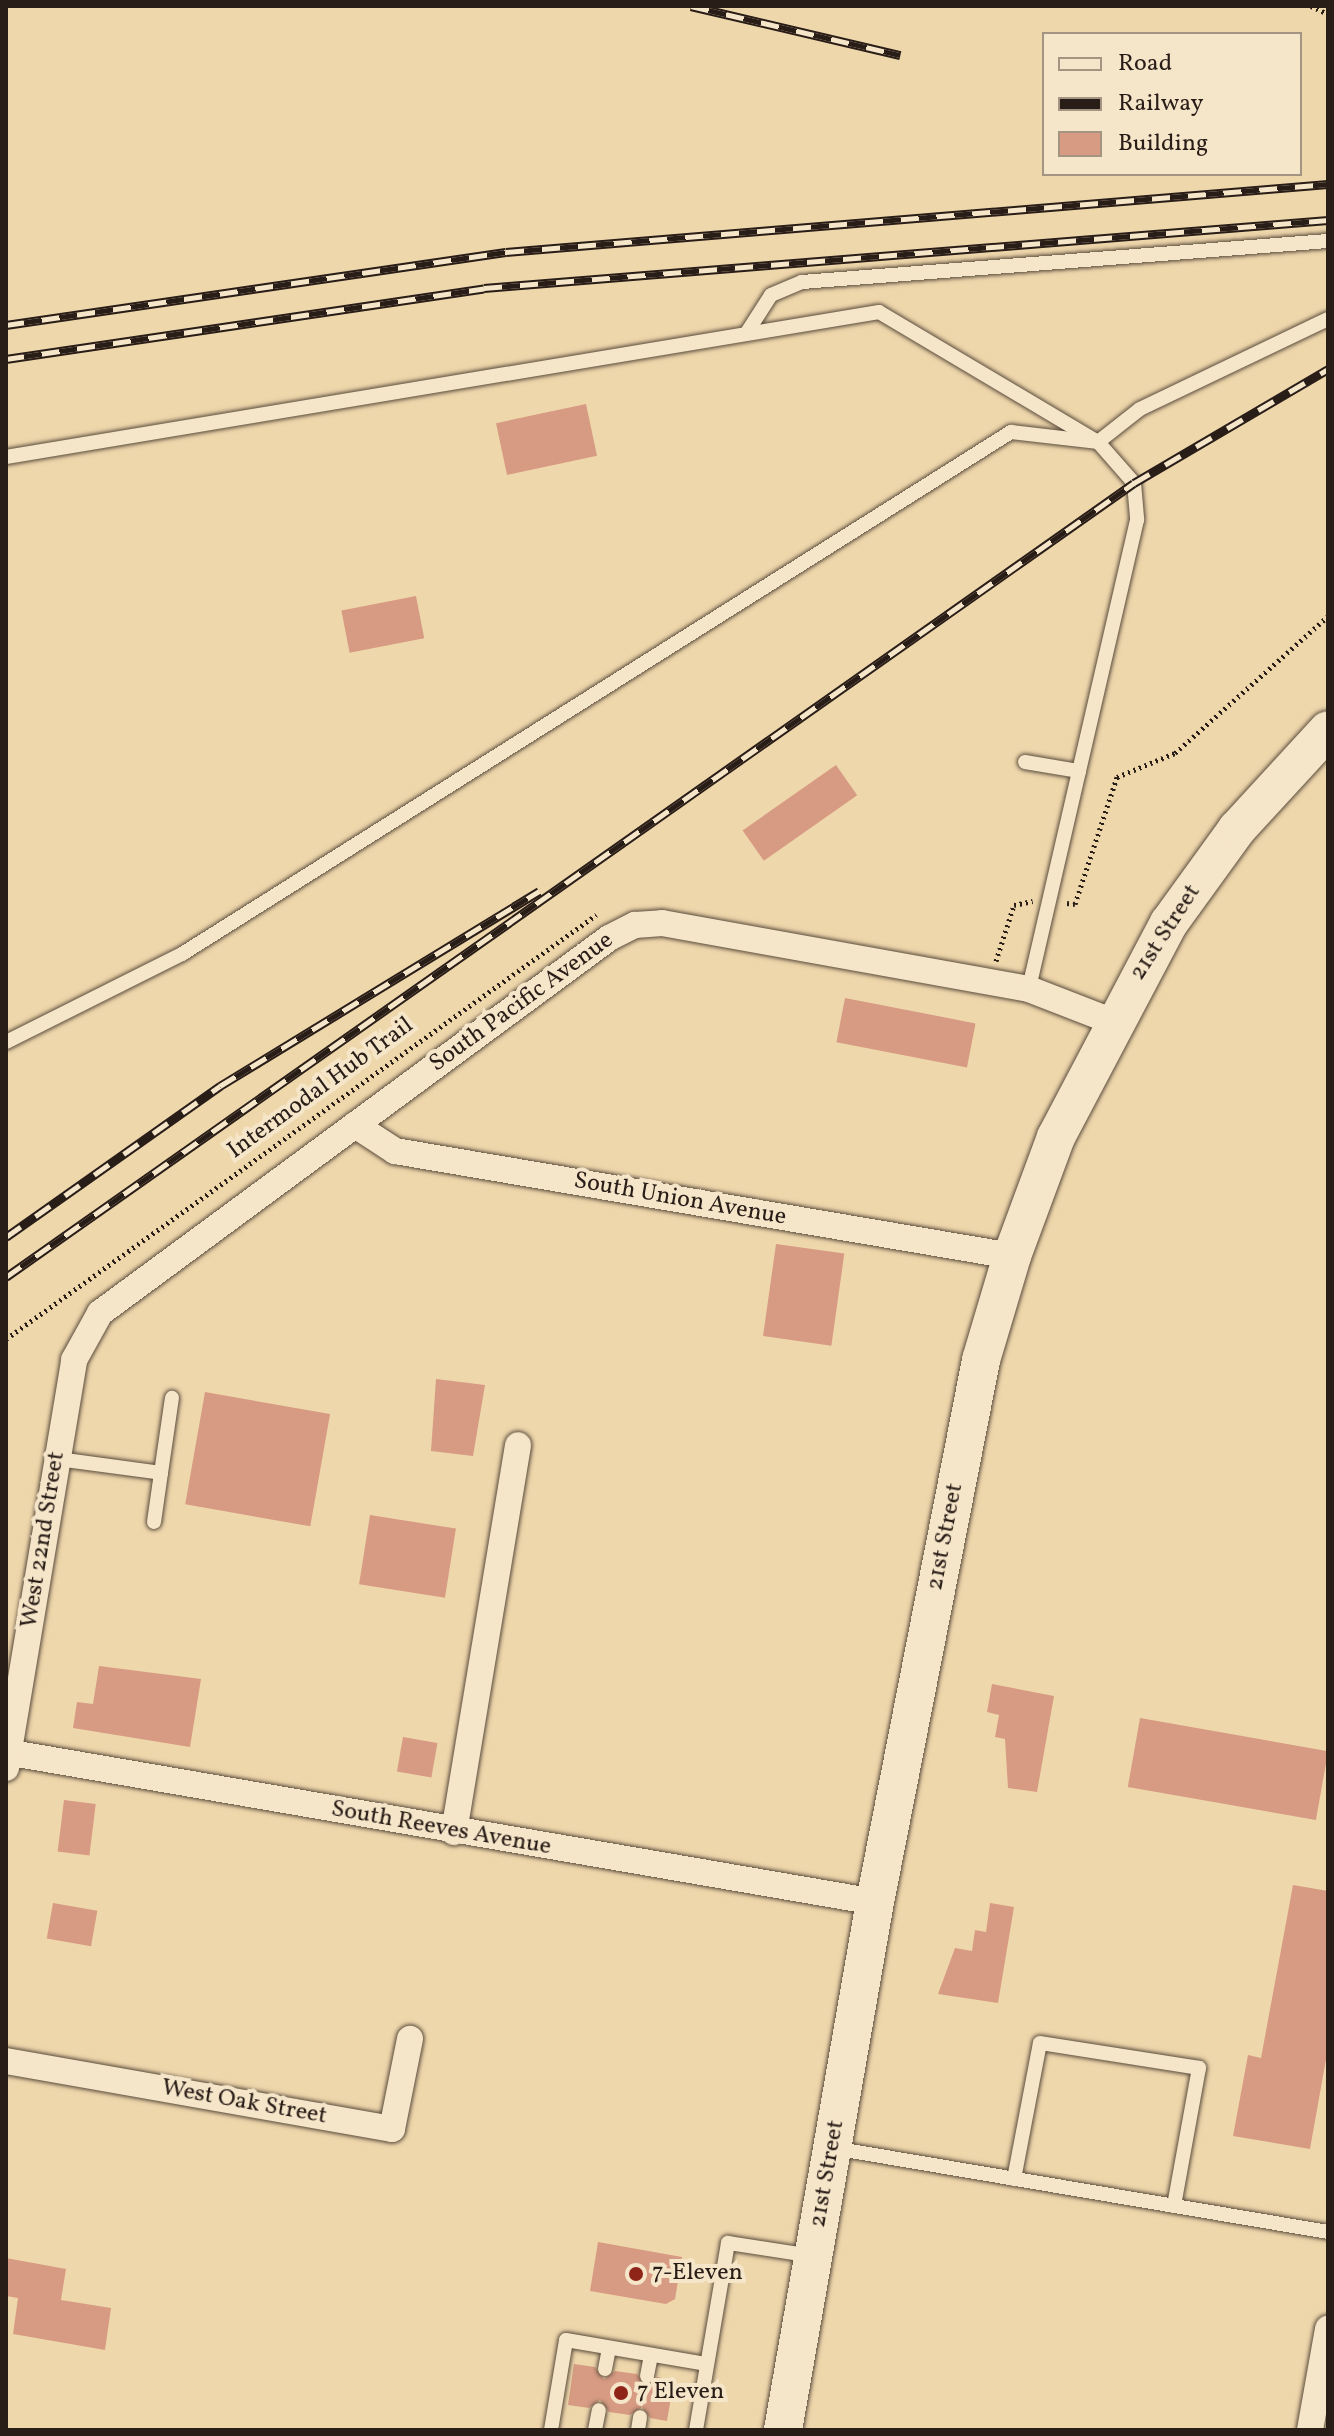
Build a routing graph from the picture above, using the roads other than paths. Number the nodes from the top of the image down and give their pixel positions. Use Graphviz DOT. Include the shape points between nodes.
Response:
graph roads {
  1 [pos="1328,241"];
  2 [pos="1328,319"];
  3 [pos="746,334"];
  4 [pos="1098,442"];
  5 [pos="6,457"];
  6 [pos="1328,730"];
  7 [pos="1025,762"];
  8 [pos="1079,771"];
  9 [pos="1029,989"];
  10 [pos="1111,1021"];
  11 [pos="6,1042"];
  12 [pos="355,1125"];
  13 [pos="1012,1256"];
  14 [pos="74,1360"];
  15 [pos="172,1398"];
  16 [pos="518,1445"];
  17 [pos="58,1459"];
  18 [pos="161,1473"];
  19 [pos="154,1522"];
  20 [pos="7,1757"];
  21 [pos="454,1832"];
  22 [pos="875,1902"];
  23 [pos="410,2039"];
  24 [pos="6,2061"];
  25 [pos="832,2148"];
  26 [pos="1014,2179"];
  27 [pos="1174,2206"];
  28 [pos="1328,2232"];
  29 [pos="813,2257"];
  30 [pos="1328,2329"];
  31 [pos="609,2348"];
  32 [pos="651,2355"];
  33 [pos="707,2364"];
  34 [pos="605,2369"];
  35 [pos="647,2376"];
  36 [pos="599,2410"];
  37 [pos="551,2430"];
  38 [pos="595,2430"];
  39 [pos="696,2430"];
  40 [pos="783,2430"];
  41 [pos="1310,2430"];
  1 -- 3 [label="lane" via="802,282 771,295"];
  2 -- 4 [label="lane" via="1140,409"];
  3 -- 4 [label="lane" via="879,312"];
  3 -- 5 [label="lane"];
  4 -- 8 [label="lane" via="1134,483 1137,520"];
  4 -- 11 [label="lane" via="1011,432 182,954"];
  6 -- 10 [label="main road, 21st Street" via="1237,829 1169,923"];
  7 -- 8 [label="lane"];
  8 -- 9 [label="lane"];
  9 -- 10 [label="street, South Pacific Avenue"];
  9 -- 12 [label="street, South Pacific Avenue" via="662,923 635,925"];
  10 -- 13 [label="main road, 21st Street" via="1056,1137"];
  12 -- 13 [label="street, South Union Avenue" via="395,1151"];
  12 -- 14 [label="street, South Pacific Avenue" via="100,1313"];
  13 -- 22 [label="main road, 21st Street" via="981,1360"];
  14 -- 17 [label="street, West 22nd Street"];
  15 -- 18 [label="lane"];
  16 -- 21 [label="street"];
  17 -- 18 [label="lane"];
  17 -- 20 [label="street, West 22nd Street"];
  18 -- 19 [label="lane"];
  20 -- 21 [label="street, South Reeves Avenue"];
  21 -- 22 [label="street, South Reeves Avenue"];
  22 -- 25 [label="main road, 21st Street"];
  23 -- 24 [label="street, West Oak Street" via="392,2129"];
  25 -- 26 [label="lane"];
  25 -- 29 [label="main road, 21st Street"];
  26 -- 27 [label="lane"];
  26 -- 27 [label="lane" via="1040,2043 1199,2068"];
  27 -- 28 [label="lane"];
  29 -- 33 [label="lane" via="728,2243"];
  29 -- 40 [label="main road, 21st Street"];
  30 -- 41 [label="street"];
  31 -- 32 [label="lane"];
  31 -- 34 [label="lane"];
  31 -- 37 [label="lane" via="566,2340"];
  32 -- 33 [label="lane"];
  32 -- 35 [label="lane"];
  33 -- 39 [label="lane"];
  36 -- 38 [label="lane"];
}
